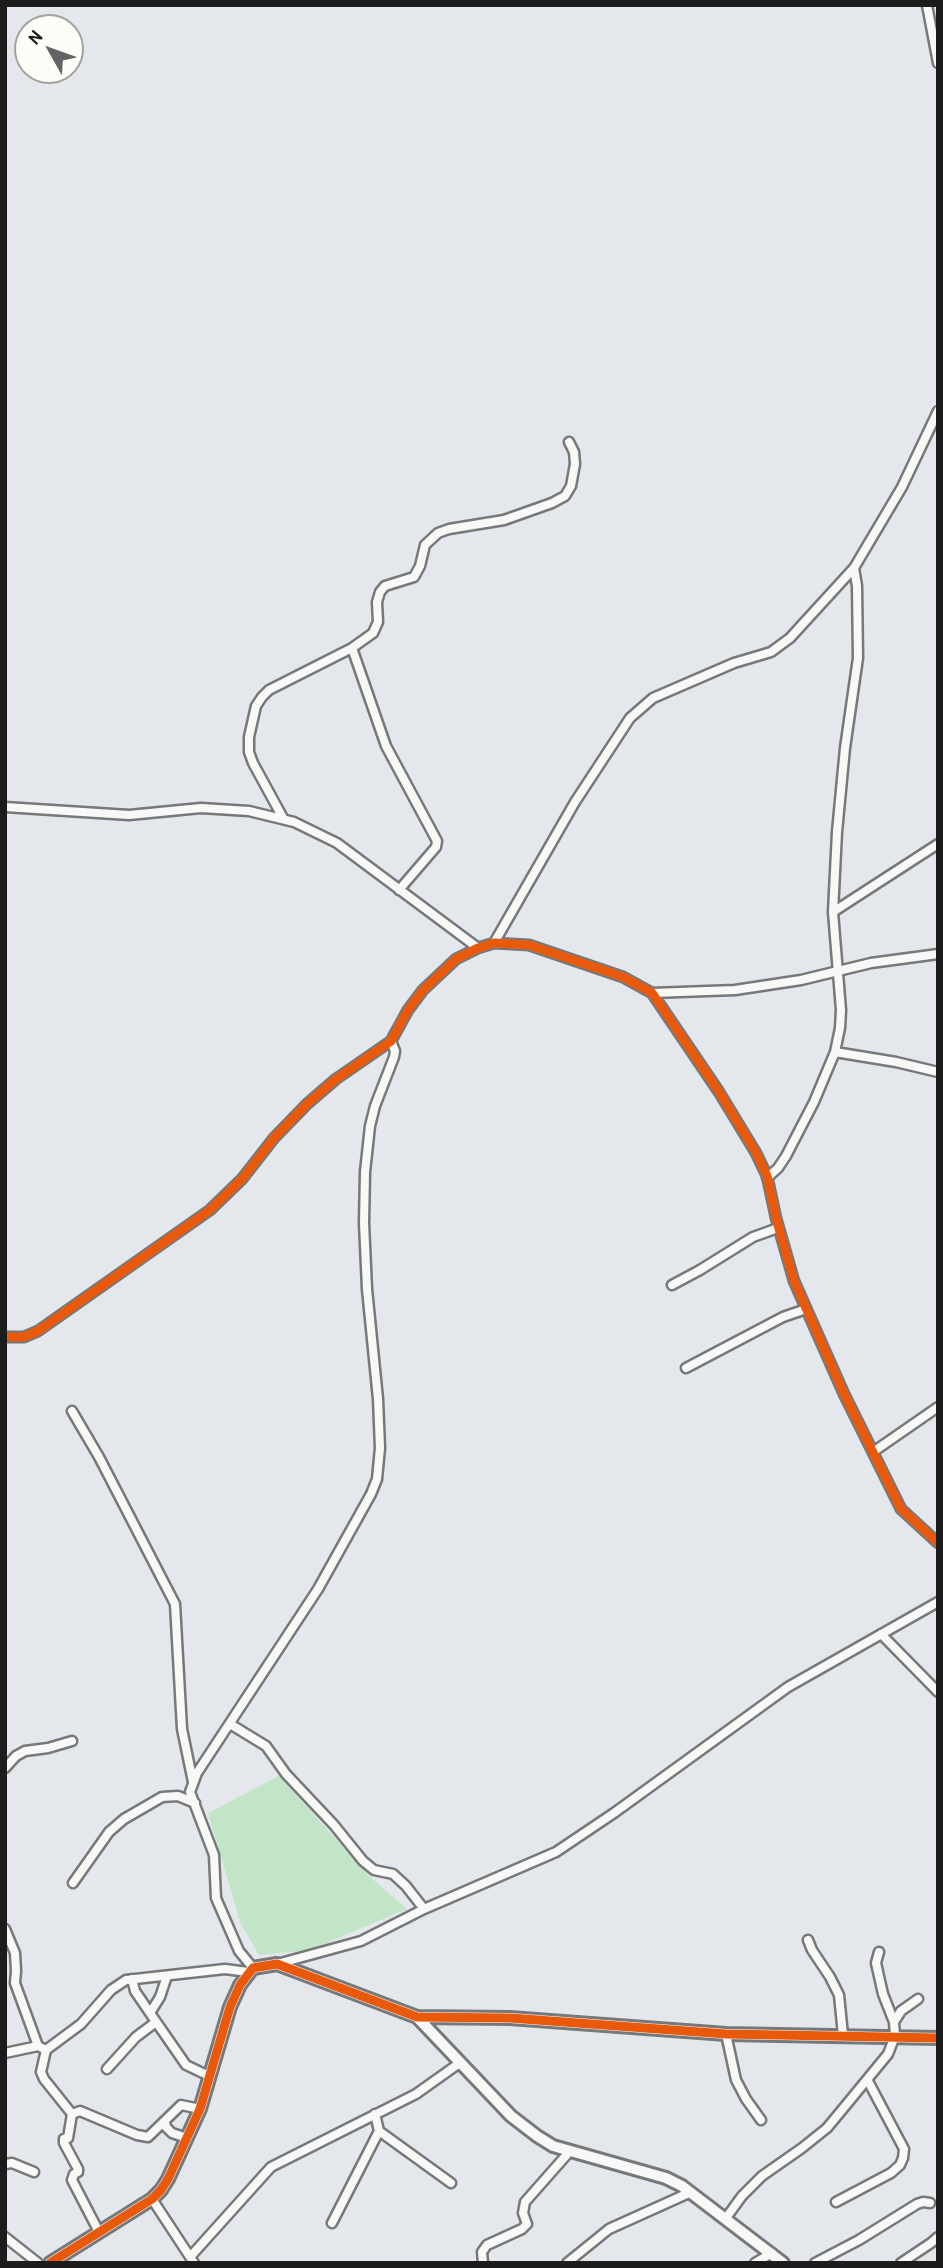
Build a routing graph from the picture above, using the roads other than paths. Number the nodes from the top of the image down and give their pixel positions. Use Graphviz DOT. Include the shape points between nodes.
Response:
graph roads {
  1 [pos="927,5"];
  2 [pos="938,63"];
  3 [pos="938,411"];
  4 [pos="569,442"];
  5 [pos="854,568"];
  6 [pos="352,648"];
  7 [pos="5,807"];
  8 [pos="282,818"];
  9 [pos="938,844"];
  10 [pos="399,890"];
  11 [pos="833,912"];
  12 [pos="494,943"];
  13 [pos="478,948"];
  14 [pos="938,954"];
  15 [pos="837,971"];
  16 [pos="652,993"];
  17 [pos="391,1041"];
  18 [pos="835,1052"];
  19 [pos="938,1072"];
  20 [pos="767,1178"];
  21 [pos="778,1228"];
  22 [pos="672,1285"];
  23 [pos="806,1309"];
  24 [pos="5,1337"];
  25 [pos="686,1368"];
  26 [pos="938,1407"];
  27 [pos="72,1411"];
  28 [pos="873,1452"];
  29 [pos="938,1543"];
  30 [pos="938,1602"];
  31 [pos="881,1634"];
  32 [pos="938,1692"];
  33 [pos="230,1724"];
  34 [pos="72,1741"];
  35 [pos="5,1768"];
  36 [pos="193,1782"];
  37 [pos="195,1803"];
  38 [pos="73,1883"];
  39 [pos="424,1909"];
  40 [pos="5,1929"];
  41 [pos="808,1940"];
  42 [pos="879,1952"];
  43 [pos="277,1964"];
  44 [pos="250,1970"];
  45 [pos="167,1976"];
  46 [pos="132,1979"];
  47 [pos="918,1998"];
  48 [pos="150,2013"];
  49 [pos="417,2017"];
  50 [pos="156,2022"];
  51 [pos="894,2022"];
  52 [pos="726,2034"];
  53 [pos="844,2035"];
  54 [pos="895,2036"];
  55 [pos="938,2038"];
  56 [pos="42,2048"];
  57 [pos="5,2053"];
  58 [pos="460,2062"];
  59 [pos="107,2069"];
  60 [pos="209,2076"];
  61 [pos="868,2081"];
  62 [pos="200,2109"];
  63 [pos="72,2114"];
  64 [pos="375,2114"];
  65 [pos="761,2120"];
  66 [pos="165,2122"];
  67 [pos="379,2130"];
  68 [pos="187,2138"];
  69 [pos="570,2151"];
  70 [pos="5,2164"];
  71 [pos="34,2172"];
  72 [pos="451,2183"];
  73 [pos="691,2192"];
  74 [pos="152,2199"];
  75 [pos="836,2202"];
  76 [pos="930,2203"];
  77 [pos="726,2218"];
  78 [pos="332,2223"];
  79 [pos="99,2232"];
  80 [pos="5,2237"];
  81 [pos="938,2237"];
  82 [pos="772,2253"];
  83 [pos="192,2260"];
  84 [pos="481,2261"];
  85 [pos="38,2263"];
  86 [pos="50,2263"];
  87 [pos="568,2263"];
  88 [pos="755,2263"];
  89 [pos="783,2263"];
  90 [pos="815,2263"];
  91 [pos="901,2263"];
  1 -- 2 [label="street"];
  3 -- 5 [label="street" via="902,487"];
  4 -- 6 [label="street" via="575,464 565,496 504,520 438,533 425,545 414,577 382,589 376,628"];
  5 -- 11 [label="street" via="858,658 844,760"];
  5 -- 12 [label="street" via="790,638 771,652 653,698 630,718 575,802"];
  6 -- 8 [label="street" via="269,690 256,706 249,751"];
  6 -- 10 [label="street" via="386,746 437,841"];
  7 -- 8 [label="street" via="129,815 201,808"];
  8 -- 10 [label="street" via="337,843"];
  9 -- 11 [label="street"];
  10 -- 13 [label="street"];
  11 -- 15 [label="street"];
  12 -- 13 [label="street"];
  12 -- 16 [label="street" via="554,952 623,977"];
  13 -- 17 [label="street" via="456,959 432,981"];
  14 -- 15 [label="street"];
  15 -- 16 [label="street" via="735,990"];
  15 -- 18 [label="street" via="841,1010"];
  16 -- 20 [label="street" via="719,1092"];
  17 -- 24 [label="street" via="307,1104 242,1180 210,1209 38,1331"];
  17 -- 33 [label="street" via="394,1057 375,1106 365,1172 367,1289 380,1438 377,1479 318,1589"];
  18 -- 19 [label="street"];
  18 -- 20 [label="street" via="797,1135"];
  20 -- 21 [label="street"];
  21 -- 22 [label="street" via="753,1237"];
  21 -- 23 [label="street"];
  23 -- 25 [label="street"];
  23 -- 28 [label="street"];
  26 -- 28 [label="street"];
  27 -- 36 [label="street" via="175,1604 182,1729"];
  28 -- 29 [label="street" via="901,1509"];
  30 -- 31 [label="street"];
  31 -- 32 [label="street"];
  31 -- 39 [label="street" via="788,1687 556,1852"];
  33 -- 36 [label="street"];
  33 -- 39 [label="street" via="267,1746 363,1861 374,1870 393,1874"];
  34 -- 35 [label="street" via="25,1751"];
  36 -- 37 [label="street" via="190,1792"];
  37 -- 38 [label="street" via="178,1796 162,1797 124,1819 109,1832"];
  37 -- 44 [label="street" via="214,1855 216,1898"];
  39 -- 43 [label="street" via="348,1946"];
  40 -- 56 [label="street" via="15,1953 15,1983"];
  41 -- 53 [label="street" via="839,1995"];
  42 -- 51 [label="street" via="880,1984"];
  43 -- 44 [label="street"];
  43 -- 49 [label="street"];
  44 -- 45 [label="street"];
  44 -- 60 [label="street" via="230,2007"];
  45 -- 46 [label="street"];
  45 -- 48 [label="street"];
  46 -- 48 [label="street"];
  46 -- 56 [label="street" via="111,1990 81,2024"];
  47 -- 51 [label="street"];
  48 -- 50 [label="street"];
  49 -- 52 [label="street" via="510,2018"];
  49 -- 58 [label="street"];
  50 -- 59 [label="street"];
  50 -- 60 [label="street" via="186,2065"];
  51 -- 54 [label="street"];
  52 -- 53 [label="street"];
  52 -- 65 [label="street" via="736,2080"];
  53 -- 54 [label="street"];
  54 -- 55 [label="street"];
  54 -- 61 [label="street"];
  56 -- 57 [label="street"];
  56 -- 63 [label="street" via="44,2079"];
  58 -- 64 [label="street" via="416,2094"];
  58 -- 69 [label="street" via="519,2123 553,2146"];
  60 -- 62 [label="street"];
  61 -- 75 [label="street" via="904,2148 903,2158 891,2173"];
  61 -- 77 [label="street" via="827,2128 762,2176"];
  62 -- 66 [label="street" via="181,2105"];
  62 -- 68 [label="street"];
  63 -- 66 [label="street" via="80,2111 148,2137"];
  63 -- 79 [label="street" via="64,2143 78,2169 72,2180"];
  64 -- 67 [label="street"];
  64 -- 83 [label="street" via="271,2167"];
  66 -- 68 [label="street" via="172,2133"];
  67 -- 72 [label="street"];
  67 -- 78 [label="street"];
  68 -- 74 [label="street" via="168,2179"];
  69 -- 73 [label="street" via="666,2178"];
  69 -- 84 [label="street" via="525,2202 527,2224 489,2243"];
  70 -- 71 [label="street"];
  73 -- 77 [label="street"];
  73 -- 87 [label="street" via="613,2227"];
  74 -- 79 [label="street"];
  74 -- 83 [label="street"];
  76 -- 90 [label="street" via="917,2204"];
  77 -- 82 [label="street"];
  79 -- 86 [label="street"];
  80 -- 85 [label="street"];
  81 -- 91 [label="street"];
  82 -- 88 [label="street"];
  82 -- 89 [label="street"];
}
